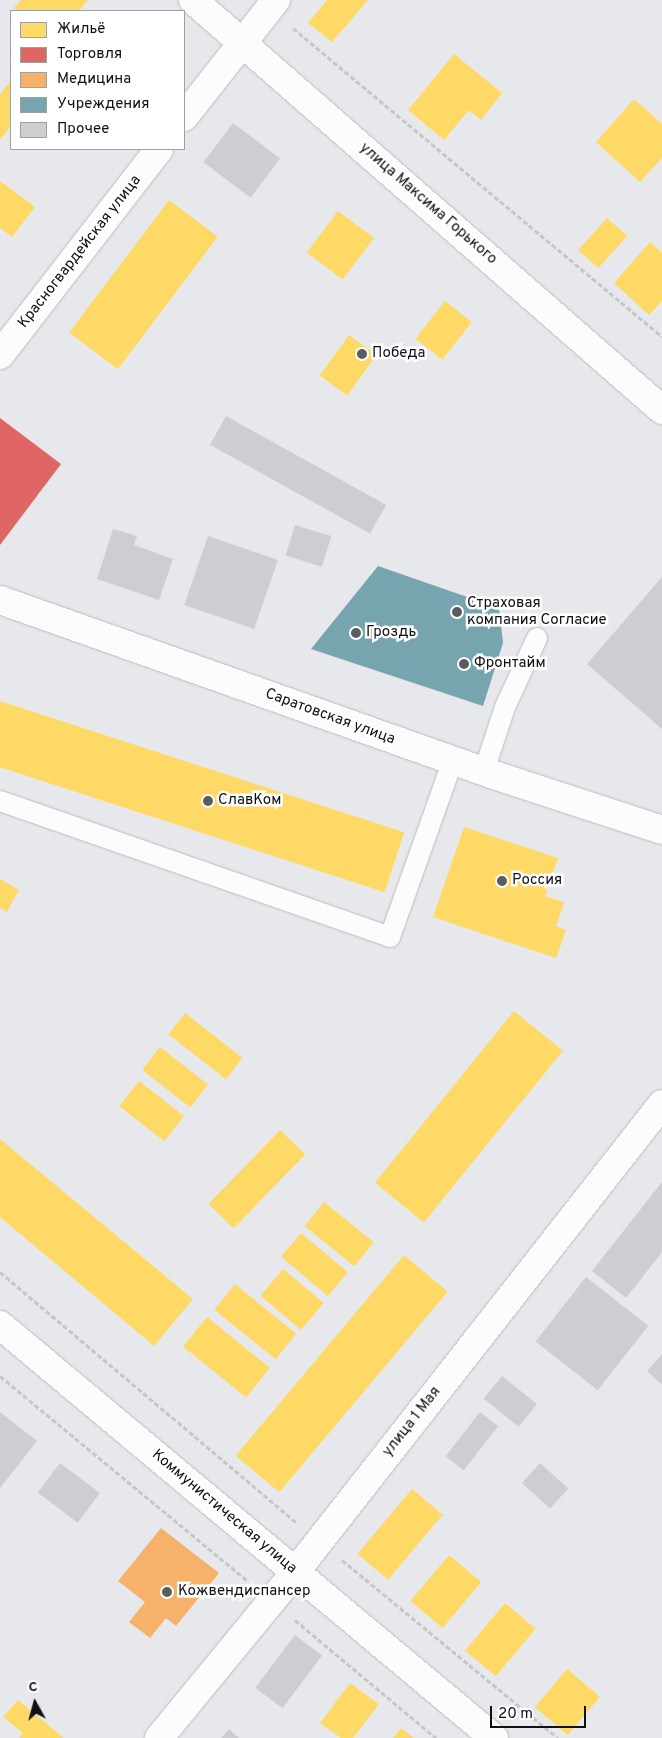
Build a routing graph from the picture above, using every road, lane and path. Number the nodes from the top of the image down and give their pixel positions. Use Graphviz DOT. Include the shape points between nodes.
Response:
graph roads {
  1 [pos="193,0"];
  2 [pos="272,4"];
  3 [pos="242,41"];
  4 [pos="185,116"];
  5 [pos="158,150"];
  6 [pos="662,336"];
  7 [pos="0,355"];
  8 [pos="662,410"];
  9 [pos="0,600"];
  10 [pos="537,638"];
  11 [pos="453,760"];
  12 [pos="484,771"];
  13 [pos="0,802"];
  14 [pos="662,830"];
  15 [pos="662,1104"];
  16 [pos="0,1272"];
  17 [pos="0,1325"];
  18 [pos="0,1376"];
  19 [pos="319,1541"];
  20 [pos="296,1571"];
  21 [pos="271,1601"];
  22 [pos="160,1738"];
  23 [pos="436,1738"];
  24 [pos="494,1738"];
  25 [pos="558,1738"];
  1 -- 3 [label="street, улица Максима Горького"];
  2 -- 3 [label="street"];
  2 -- 6 [label="path"];
  3 -- 4 [label="street"];
  3 -- 8 [label="street, улица Максима Горького"];
  5 -- 7 [label="street, Красногвардейская улица"];
  9 -- 11 [label="street, Саратовская улица"];
  10 -- 12 [label="lane" via="505,708"];
  11 -- 12 [label="street, Саратовская улица"];
  11 -- 13 [label="lane" via="390,937"];
  12 -- 14 [label="street, Саратовская улица"];
  15 -- 19 [label="street, улица 1 Мая"];
  16 -- 19 [label="path"];
  17 -- 20 [label="street, Коммунистическая улица"];
  18 -- 21 [label="path"];
  19 -- 20 [label="street, улица 1 Мая"];
  19 -- 25 [label="path"];
  20 -- 21 [label="street, улица 1 Мая"];
  20 -- 24 [label="street, Коммунистическая улица"];
  21 -- 22 [label="street, улица 1 Мая"];
  21 -- 23 [label="path"];
}
